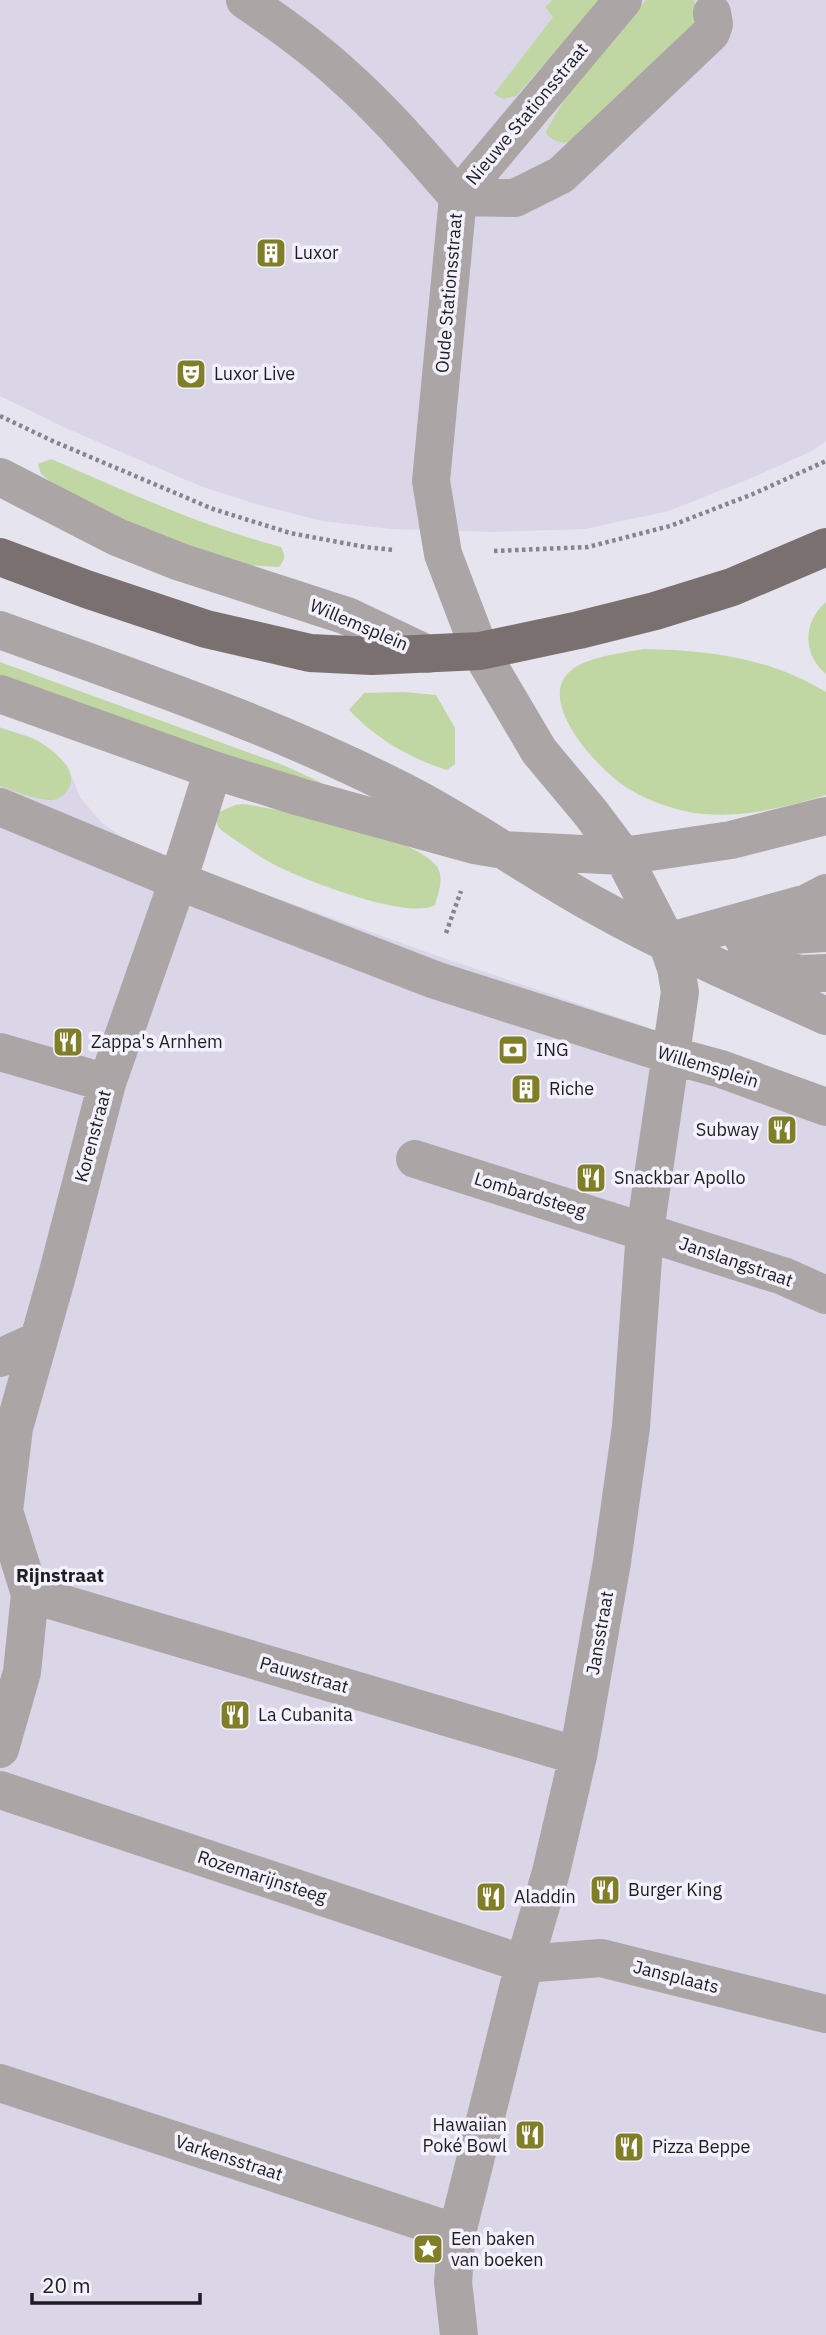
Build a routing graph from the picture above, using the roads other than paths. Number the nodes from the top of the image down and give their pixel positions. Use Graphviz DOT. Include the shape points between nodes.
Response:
graph roads {
  1 [pos="245,0"];
  2 [pos="623,0"];
  3 [pos="712,13"];
  4 [pos="458,197"];
  5 [pos="0,477"];
  6 [pos="826,547"];
  7 [pos="443,554"];
  8 [pos="0,557"];
  9 [pos="0,630"];
  10 [pos="480,650"];
  11 [pos="427,654"];
  12 [pos="0,694"];
  13 [pos="213,770"];
  14 [pos="0,807"];
  15 [pos="826,816"];
  16 [pos="503,850"];
  17 [pos="623,856"];
  18 [pos="178,881"];
  19 [pos="826,893"];
  20 [pos="826,933"];
  21 [pos="667,942"];
  22 [pos="826,973"];
  23 [pos="764,988"];
  24 [pos="826,999"];
  25 [pos="826,1016"];
  26 [pos="672,1038"];
  27 [pos="0,1052"];
  28 [pos="107,1083"];
  29 [pos="826,1107"];
  30 [pos="415,1159"];
  31 [pos="645,1231"];
  32 [pos="826,1295"];
  33 [pos="39,1340"];
  34 [pos="0,1358"];
  35 [pos="6,1529"];
  36 [pos="30,1594"];
  37 [pos="0,1749"];
  38 [pos="579,1756"];
  39 [pos="0,1790"];
  40 [pos="524,1964"];
  41 [pos="826,2014"];
  42 [pos="0,2083"];
  43 [pos="457,2233"];
  44 [pos="459,2335"];
  1 -- 4 [label="street, Oude Stationsstraat" via="344,75"];
  2 -- 4 [label="street, Nieuwe Stationsstraat"];
  3 -- 4 [label="street, Nieuwe Stationsstraat" via="711,33 561,176 515,198"];
  4 -- 7 [label="street, Oude Stationsstraat" via="431,481"];
  5 -- 11 [label="street, Willemsplein" via="117,537 347,616"];
  6 -- 10 [label="main road" via="732,587 655,611"];
  7 -- 10 [label="street, Willemsplein"];
  8 -- 11 [label="main road, Willemsplein" via="206,629 310,653"];
  9 -- 16 [label="street" via="283,735 407,794"];
  10 -- 11 [label="main road"];
  10 -- 17 [label="street, Willemsplein" via="539,751"];
  12 -- 13 [label="street"];
  13 -- 16 [label="street"];
  13 -- 18 [label="street, Korenstraat"];
  14 -- 18 [label="street, Willemsplein"];
  15 -- 17 [label="street" via="732,840"];
  16 -- 17 [label="street"];
  16 -- 21 [label="street" via="601,909"];
  17 -- 21 [label="street, Willemsplein"];
  18 -- 26 [label="street, Willemsplein" via="435,980"];
  18 -- 28 [label="street, Korenstraat"];
  19 -- 21 [label="street" via="807,904"];
  20 -- 21 [label="street"];
  21 -- 22 [label="street" via="800,974"];
  21 -- 23 [label="street"];
  21 -- 26 [label="street, Willemsplein" via="680,992"];
  23 -- 24 [label="street"];
  23 -- 25 [label="street"];
  26 -- 29 [label="street, Willemsplein" via="721,1069"];
  26 -- 31 [label="street, Jansstraat"];
  27 -- 28 [label="street"];
  28 -- 33 [label="street, Korenstraat"];
  30 -- 31 [label="street, Lombardsteeg"];
  31 -- 32 [label="street, Janslangstraat" via="783,1276"];
  31 -- 38 [label="street, Jansstraat" via="631,1427"];
  33 -- 34 [label="street"];
  33 -- 35 [label="street, Korenstraat" via="14,1428"];
  35 -- 36 [label="street"];
  36 -- 37 [label="street" via="22,1672"];
  36 -- 38 [label="street, Pauwstraat"];
  38 -- 40 [label="street, Jansstraat"];
  39 -- 40 [label="street, Rozemarijnsteeg"];
  40 -- 41 [label="street, Jansplaats" via="601,1958"];
  40 -- 43 [label="street, Jansstraat"];
  42 -- 43 [label="street, Varkensstraat"];
  43 -- 44 [label="street, Jansstraat" via="453,2282"];
}
